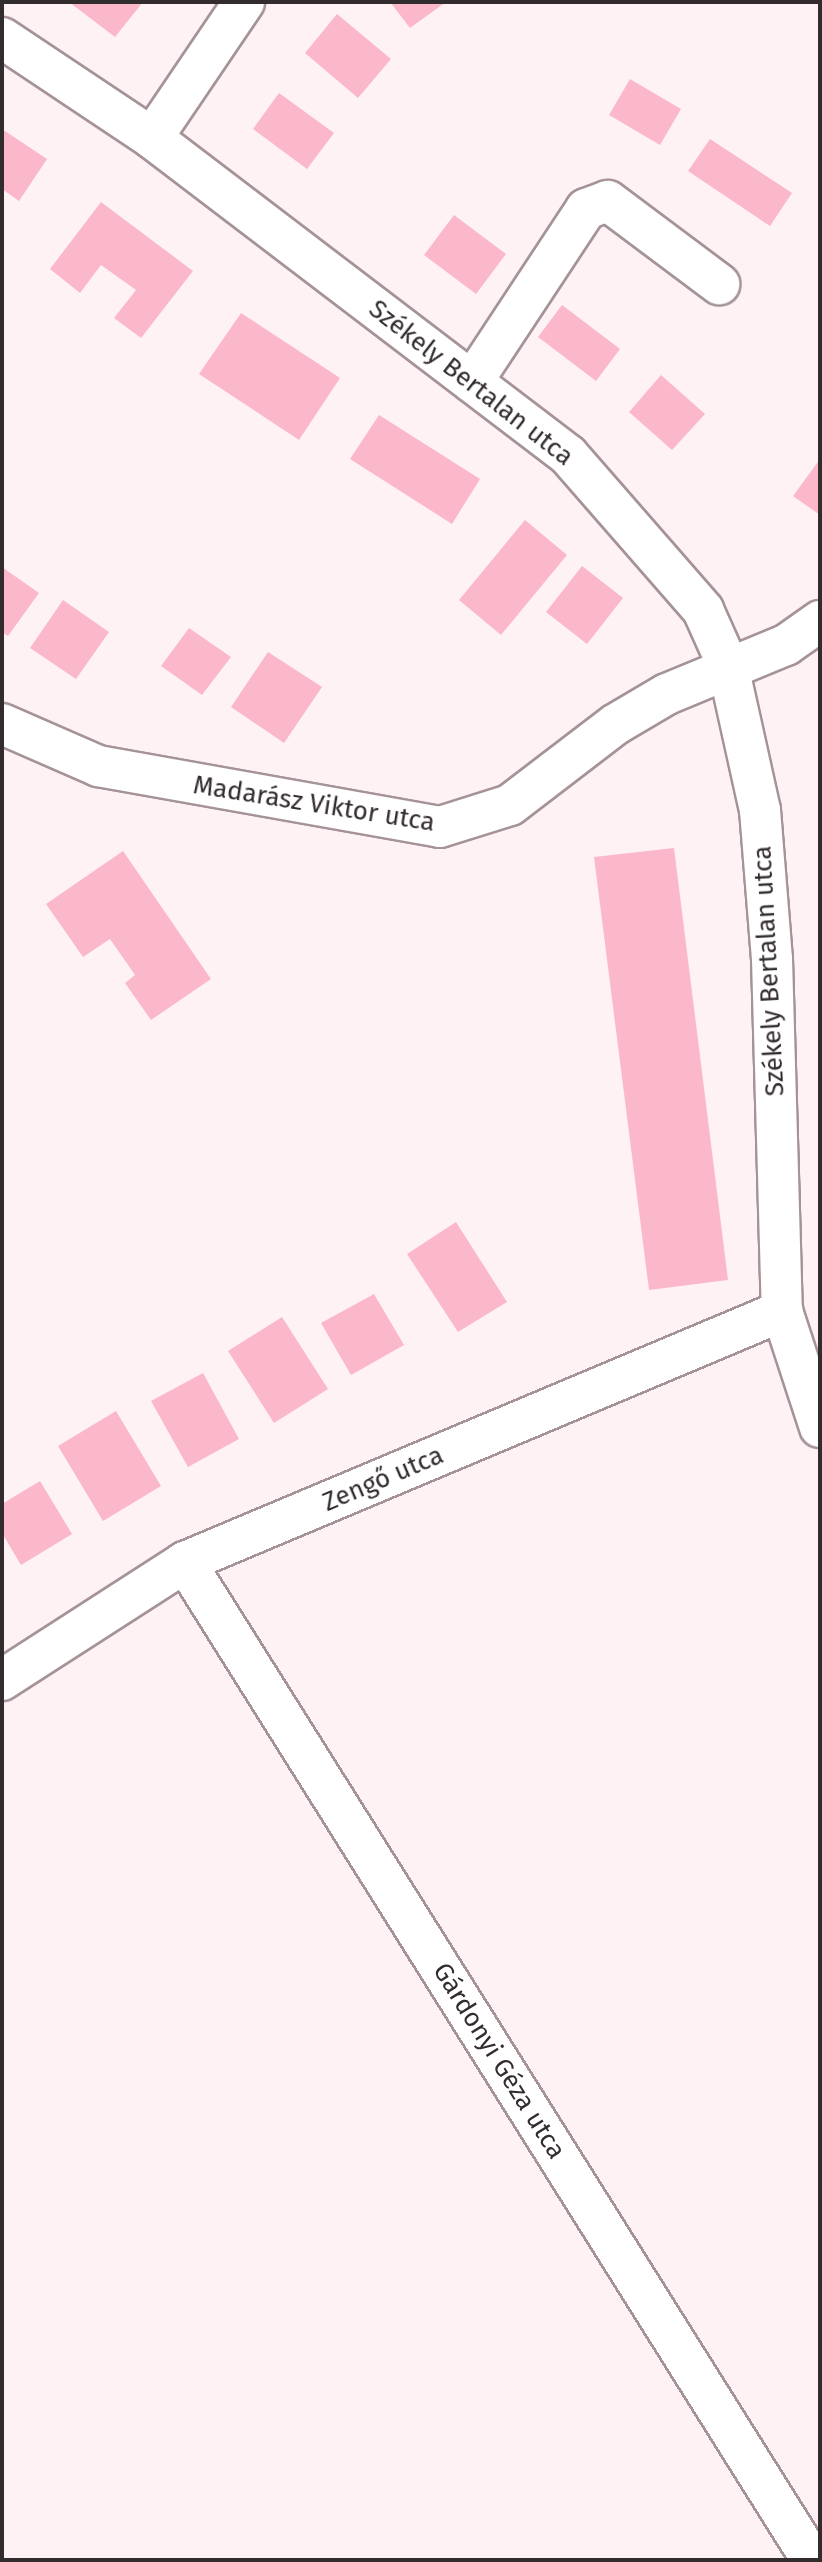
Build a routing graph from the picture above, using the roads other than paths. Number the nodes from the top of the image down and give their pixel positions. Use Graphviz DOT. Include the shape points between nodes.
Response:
graph roads {
  1 [pos="244,2"];
  2 [pos="2,38"];
  3 [pos="152,138"];
  4 [pos="719,284"];
  5 [pos="472,382"];
  6 [pos="820,621"];
  7 [pos="728,666"];
  8 [pos="2,724"];
  9 [pos="782,1311"];
  10 [pos="820,1427"];
  11 [pos="185,1562"];
  12 [pos="2,1680"];
  13 [pos="812,2560"];
  1 -- 3 [label="street"];
  2 -- 3 [label="street, Székely Bertalan utca"];
  3 -- 5 [label="street, Székely Bertalan utca"];
  4 -- 5 [label="street" via="608,201 586,209"];
  5 -- 7 [label="street, Székely Bertalan utca" via="568,455 703,610"];
  6 -- 7 [label="street, Madarász Viktor utca" via="786,645"];
  7 -- 8 [label="street, Madarász Viktor utca" via="616,724 510,805 440,827 98,766"];
  7 -- 9 [label="street, Székely Bertalan utca" via="760,810"];
  9 -- 10 [label="street, Székely Bertalan utca"];
  9 -- 11 [label="street, Zengő utca"];
  11 -- 12 [label="street, Zengő utca"];
  11 -- 13 [label="street, Gárdonyi Géza utca"];
}
